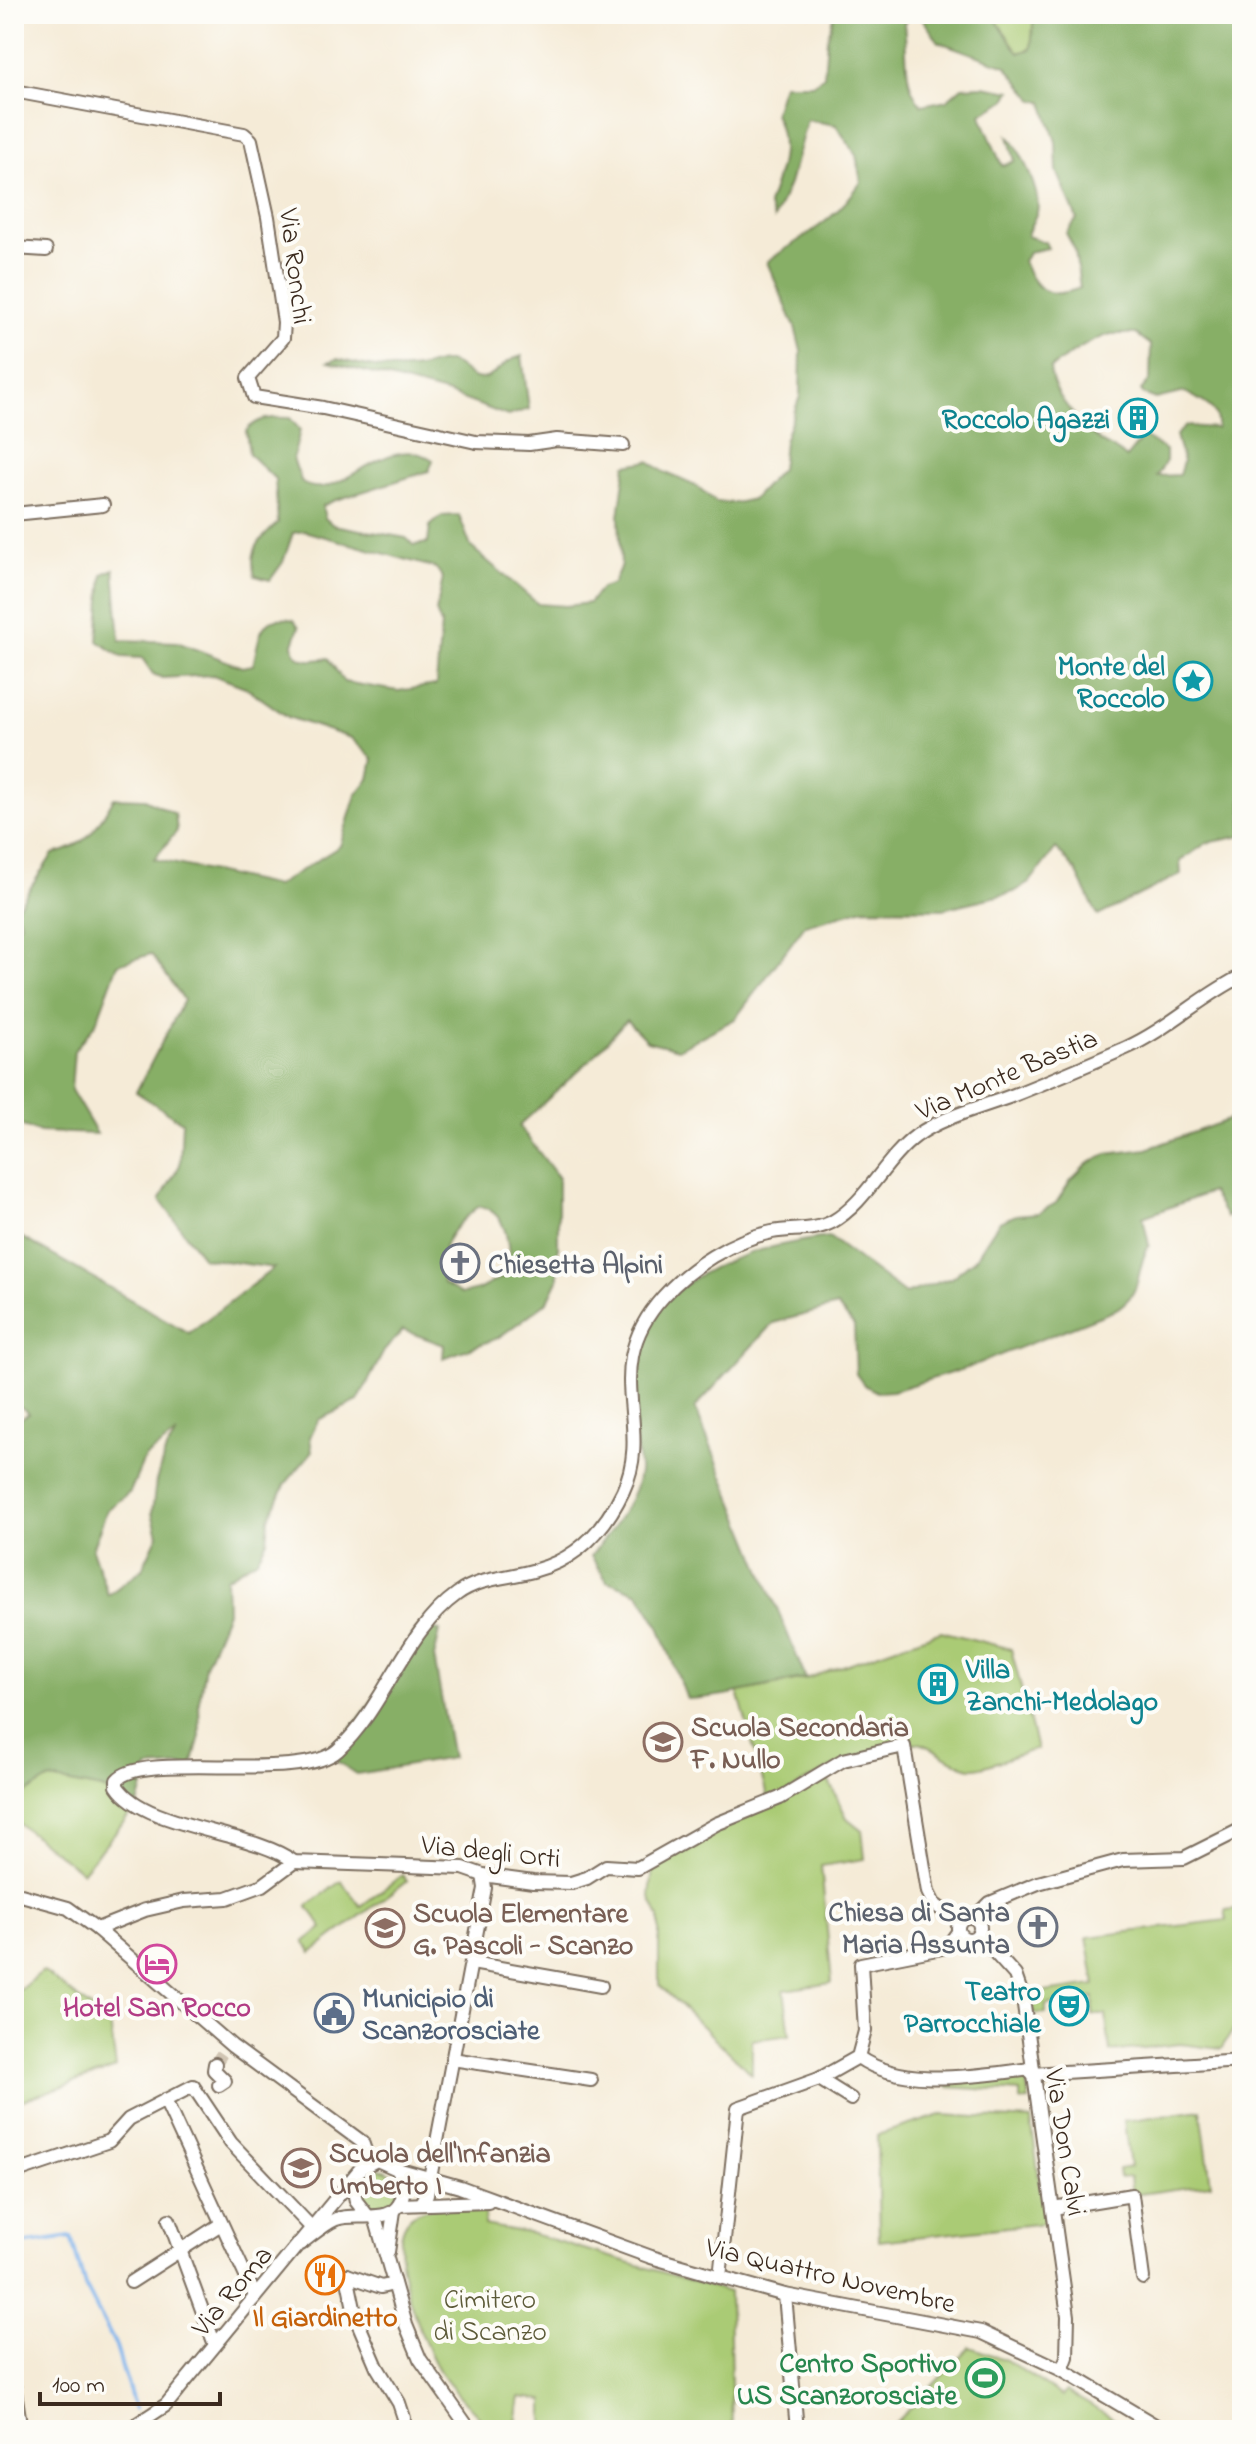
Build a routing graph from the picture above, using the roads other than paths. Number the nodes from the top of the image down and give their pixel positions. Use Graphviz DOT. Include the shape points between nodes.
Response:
graph roads {
  1 [pos="14,91"];
  2 [pos="14,248"];
  3 [pos="46,250"];
  4 [pos="623,445"];
  5 [pos="103,505"];
  6 [pos="14,514"];
  7 [pos="1242,976"];
  8 [pos="1242,1829"];
  9 [pos="294,1862"];
  10 [pos="483,1875"];
  11 [pos="14,1882"];
  12 [pos="18,1896"];
  13 [pos="975,1918"];
  14 [pos="959,1927"];
  15 [pos="97,1929"];
  16 [pos="978,1934"];
  17 [pos="472,1963"];
  18 [pos="601,1986"];
  19 [pos="858,2057"];
  20 [pos="452,2059"];
  21 [pos="215,2064"];
  22 [pos="1242,2065"];
  23 [pos="1032,2072"];
  24 [pos="819,2079"];
  25 [pos="591,2080"];
  26 [pos="219,2085"];
  27 [pos="851,2099"];
  28 [pos="165,2100"];
  29 [pos="369,2162"];
  30 [pos="397,2169"];
  31 [pos="14,2173"];
  32 [pos="430,2178"];
  33 [pos="352,2182"];
  34 [pos="496,2202"];
  35 [pos="422,2203"];
  36 [pos="396,2208"];
  37 [pos="1053,2208"];
  38 [pos="371,2216"];
  39 [pos="169,2220"];
  40 [pos="221,2224"];
  41 [pos="311,2227"];
  42 [pos="300,2244"];
  43 [pos="182,2250"];
  44 [pos="387,2255"];
  45 [pos="720,2277"];
  46 [pos="1143,2278"];
  47 [pos="131,2282"];
  48 [pos="394,2284"];
  49 [pos="785,2295"];
  50 [pos="255,2296"];
  51 [pos="215,2345"];
  52 [pos="1062,2370"];
  53 [pos="14,2385"];
  54 [pos="21,2430"];
  55 [pos="128,2430"];
  56 [pos="402,2430"];
  57 [pos="470,2430"];
  58 [pos="797,2430"];
  59 [pos="1163,2430"];
  1 -- 4 [label="street, Via Ronchi" via="244,134 251,140 284,322 283,338 248,378 254,397 476,442"];
  2 -- 3 [label="street"];
  5 -- 6 [label="street"];
  7 -- 9 [label="street, Via Monte Bastia" via="1129,1046 918,1135 847,1213 826,1225 734,1244 680,1278 644,1319 630,1358 629,1474 592,1539 570,1557 537,1570 460,1591 435,1611 371,1713 336,1753 306,1764 180,1767 129,1772 117,1780 129,1800 210,1834 272,1847"];
  8 -- 13 [label="street" via="1184,1858 1123,1860 1038,1883 990,1903"];
  9 -- 10 [label="street, Via degli Orti" via="463,1868"];
  9 -- 15 [label="street" via="263,1885 227,1898 145,1910"];
  10 -- 14 [label="street, Via degli Orti" via="571,1883 606,1866 638,1868 716,1824 780,1798 843,1760 904,1746 928,1892"];
  10 -- 17 [label="street"];
  11 -- 12 [label="street"];
  12 -- 15 [label="street" via="68,1908"];
  13 -- 14 [label="street"];
  13 -- 16 [label="street"];
  14 -- 16 [label="street" via="964,1939"];
  14 -- 19 [label="street" via="947,1947 861,1964 865,2031"];
  15 -- 29 [label="street" via="229,2047 362,2142"];
  16 -- 23 [label="street, Via Don Calvi" via="1015,1975"];
  17 -- 18 [label="street"];
  17 -- 20 [label="street"];
  19 -- 23 [label="street" via="887,2074"];
  19 -- 24 [label="street"];
  20 -- 25 [label="street"];
  20 -- 32 [label="street"];
  21 -- 26 [label="street" via="225,2081"];
  22 -- 23 [label="street"];
  23 -- 37 [label="street, Via Don Calvi"];
  24 -- 27 [label="street"];
  24 -- 45 [label="street" via="738,2108"];
  28 -- 31 [label="street" via="129,2119 109,2141"];
  28 -- 40 [label="street"];
  28 -- 41 [label="street" via="193,2086 231,2143"];
  29 -- 30 [label="street" via="386,2162"];
  29 -- 33 [label="street"];
  30 -- 32 [label="street, Via Quattro Novembre"];
  30 -- 36 [label="street" via="404,2186"];
  32 -- 34 [label="street, Via Quattro Novembre"];
  32 -- 35 [label="street"];
  33 -- 38 [label="street" via="356,2201"];
  33 -- 41 [label="street, Via Roma"];
  34 -- 35 [label="street, Via Quattro Novembre"];
  34 -- 45 [label="street, Via Quattro Novembre"];
  35 -- 36 [label="street, Via Quattro Novembre"];
  36 -- 38 [label="street"];
  36 -- 44 [label="street"];
  37 -- 46 [label="street" via="1132,2195"];
  37 -- 52 [label="street, Via Don Calvi" via="1068,2316"];
  38 -- 42 [label="street, Via Roma" via="335,2219"];
  38 -- 44 [label="street"];
  39 -- 43 [label="street"];
  40 -- 43 [label="street"];
  40 -- 50 [label="street"];
  41 -- 42 [label="street, Via Roma"];
  42 -- 50 [label="street, Via Roma"];
  43 -- 47 [label="street"];
  43 -- 51 [label="street"];
  44 -- 48 [label="street"];
  45 -- 49 [label="street, Via Quattro Novembre"];
  48 -- 56 [label="street" via="381,2287 347,2275 356,2318 399,2403"];
  48 -- 57 [label="street" via="420,2359"];
  49 -- 52 [label="street, Via Quattro Novembre" via="981,2332"];
  49 -- 58 [label="street"];
  50 -- 51 [label="street, Via Roma"];
  51 -- 55 [label="street, Via Roma" via="166,2405"];
  52 -- 59 [label="street, Via Quattro Novembre"];
  53 -- 54 [label="street"];
}
